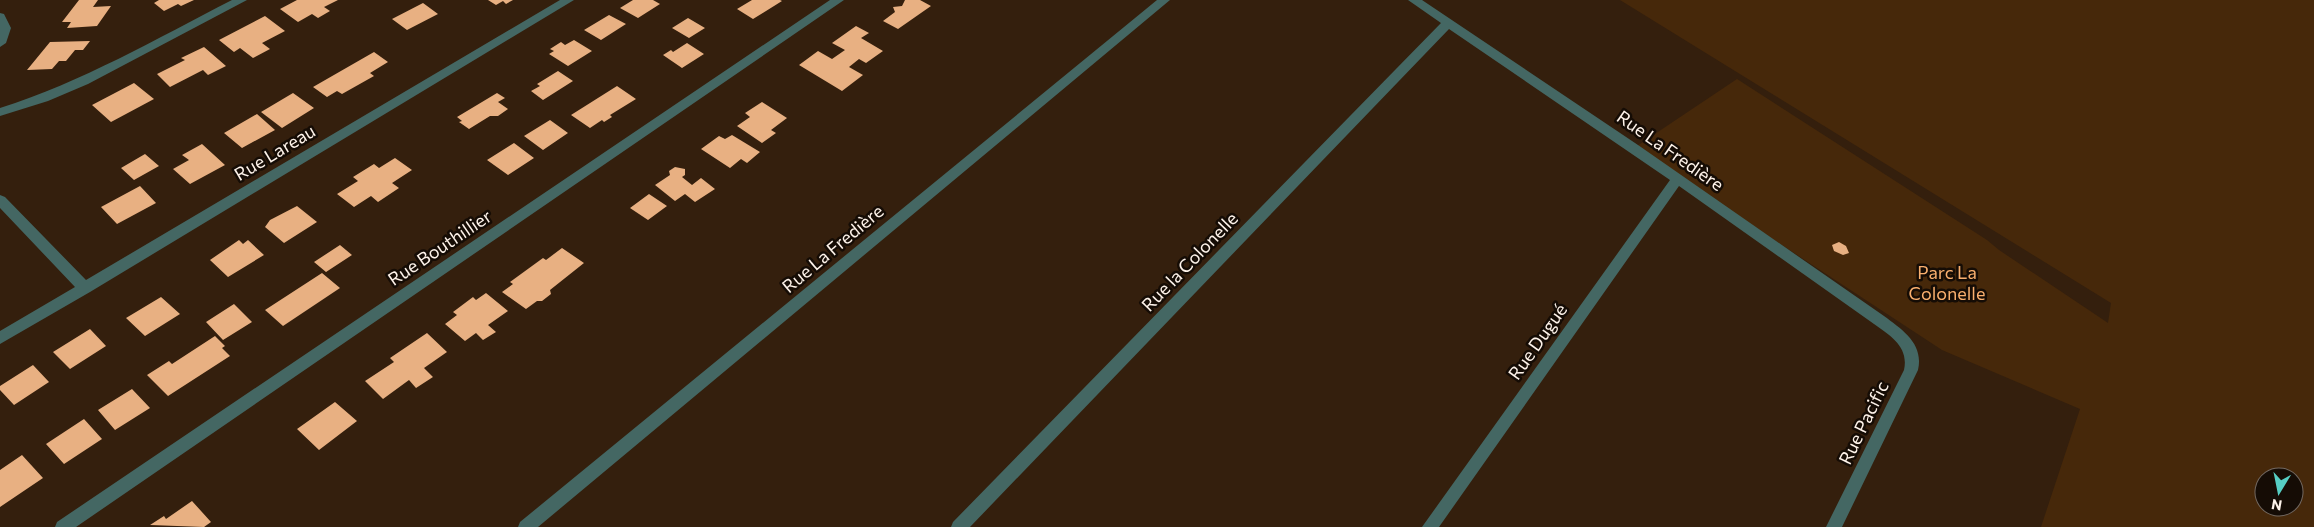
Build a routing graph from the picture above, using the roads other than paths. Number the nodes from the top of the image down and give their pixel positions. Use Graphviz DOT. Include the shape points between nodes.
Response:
graph roads {
  1 [pos="241,0"];
  2 [pos="568,0"];
  3 [pos="838,0"];
  4 [pos="1164,0"];
  5 [pos="1414,0"];
  6 [pos="0,17"];
  7 [pos="1448,23"];
  8 [pos="0,43"];
  9 [pos="0,112"];
  10 [pos="1677,179"];
  11 [pos="0,200"];
  12 [pos="84,288"];
  13 [pos="0,338"];
  14 [pos="1901,338"];
  15 [pos="63,527"];
  16 [pos="526,527"];
  17 [pos="959,527"];
  18 [pos="1430,527"];
  19 [pos="1834,527"];
  1 -- 9 [label="street" via="84,81"];
  2 -- 12 [label="street, Rue Lareau"];
  3 -- 15 [label="street, Rue Bouthillier"];
  4 -- 16 [label="street, Rue La Fredière"];
  5 -- 7 [label="street, Rue La Fredière"];
  6 -- 8 [label="street" via="5,28"];
  7 -- 10 [label="street, Rue La Fredière"];
  7 -- 17 [label="street, Rue la Colonelle"];
  10 -- 14 [label="street, Rue La Fredière"];
  10 -- 18 [label="street, Rue Dugué"];
  11 -- 12 [label="street"];
  12 -- 13 [label="street, Rue Lareau"];
  14 -- 19 [label="street, Rue Pacific" via="1911,350 1914,363"];
}
